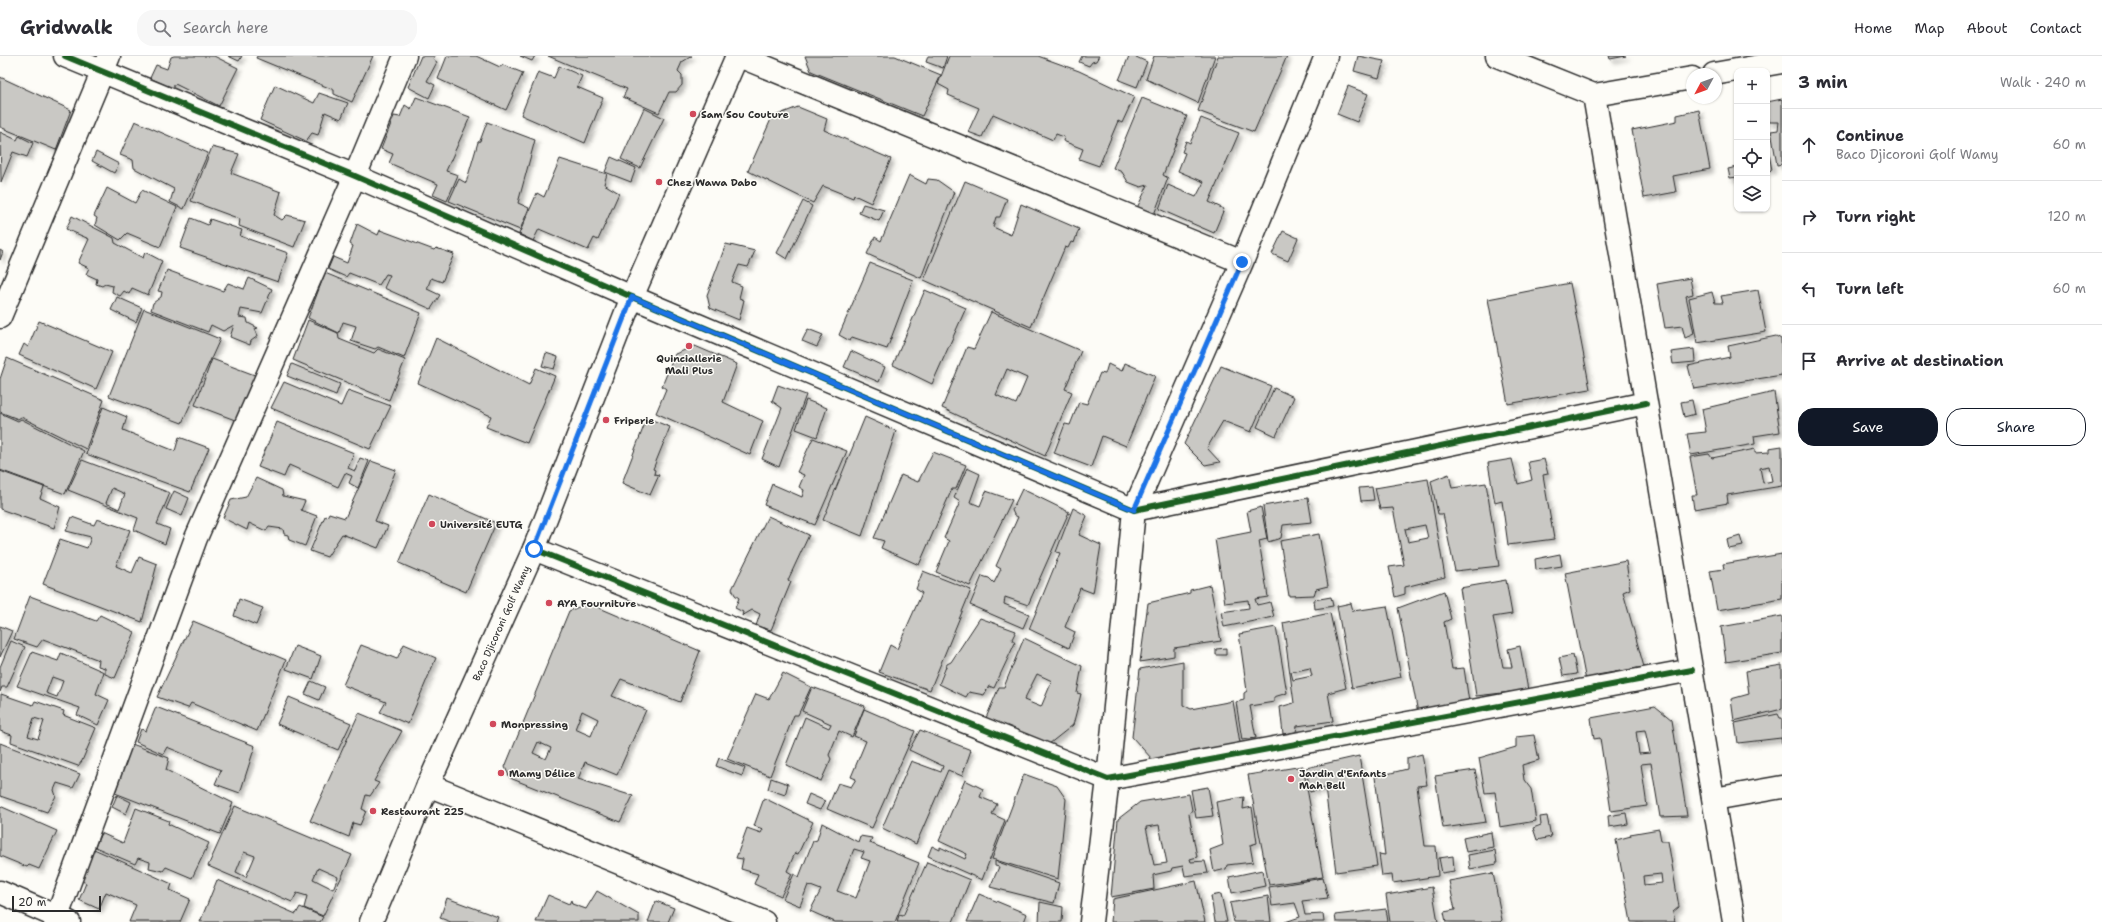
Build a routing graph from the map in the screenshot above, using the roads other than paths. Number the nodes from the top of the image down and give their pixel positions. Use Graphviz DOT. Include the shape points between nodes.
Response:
graph roads {
  1 [pos="65,56"];
  2 [pos="405,56"];
  3 [pos="738,56"];
  4 [pos="1326,56"];
  5 [pos="1497,56"];
  6 [pos="1782,62"];
  7 [pos="106,64"];
  8 [pos="1722,73"];
  9 [pos="1686,79"];
  10 [pos="1594,95"];
  11 [pos="355,176"];
  12 [pos="1242,262"];
  13 [pos="632,297"];
  14 [pos="0,317"];
  15 [pos="1646,403"];
  16 [pos="1134,510"];
  17 [pos="534,549"];
  18 [pos="1692,670"];
  19 [pos="1108,778"];
  20 [pos="428,784"];
  21 [pos="1782,787"];
  22 [pos="1714,798"];
  23 [pos="0,892"];
  24 [pos="61,920"];
  25 [pos="371,922"];
  26 [pos="764,922"];
  27 [pos="1091,922"];
  28 [pos="1734,922"];
  1 -- 7 [label="street"];
  2 -- 11 [label="street"];
  3 -- 12 [label="street"];
  3 -- 13 [label="street, Baco Djicoroni Golf Wamy"];
  4 -- 12 [label="street"];
  5 -- 10 [label="street"];
  6 -- 8 [label="street"];
  7 -- 11 [label="street"];
  7 -- 14 [label="street"];
  9 -- 10 [label="street"];
  10 -- 15 [label="street"];
  11 -- 13 [label="street"];
  11 -- 24 [label="street" via="196,538"];
  12 -- 16 [label="street"];
  13 -- 16 [label="street"];
  13 -- 17 [label="street, Baco Djicoroni Golf Wamy"];
  15 -- 16 [label="street"];
  15 -- 18 [label="street"];
  16 -- 19 [label="street"];
  17 -- 19 [label="street"];
  17 -- 20 [label="street, Baco Djicoroni Golf Wamy"];
  18 -- 19 [label="street"];
  18 -- 22 [label="street"];
  19 -- 27 [label="street"];
  20 -- 25 [label="street, Baco Djicoroni Golf Wamy"];
  20 -- 26 [label="street"];
  21 -- 22 [label="street"];
  22 -- 28 [label="street"];
  23 -- 24 [label="street"];
}
